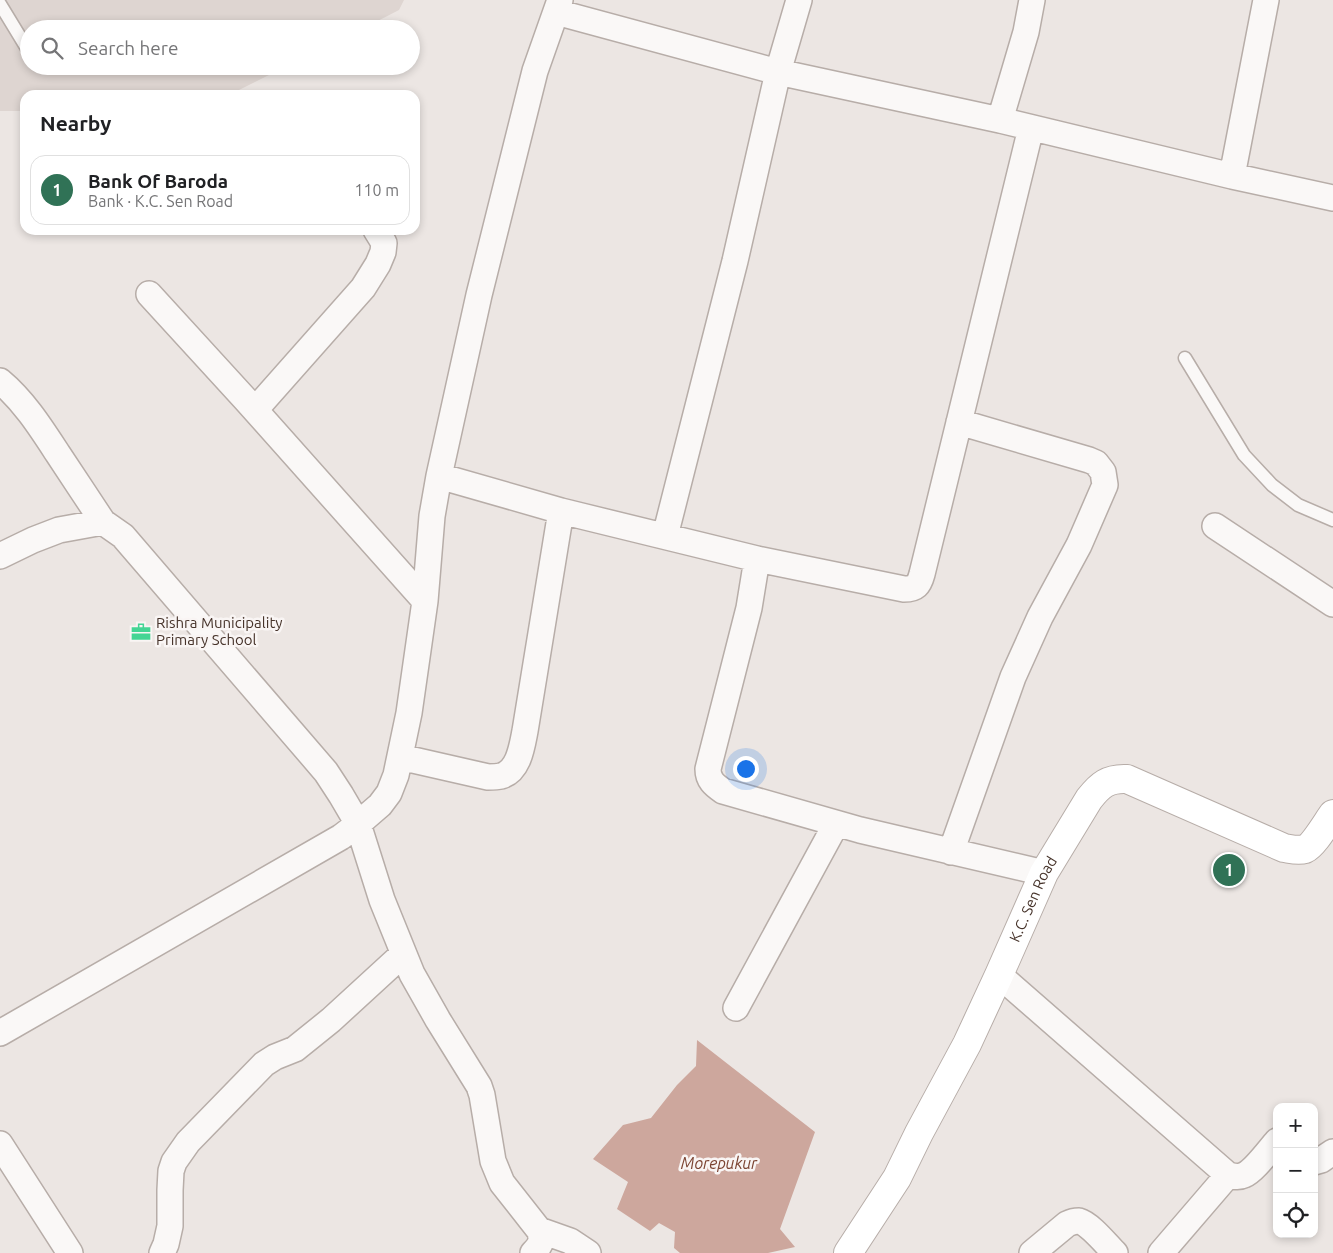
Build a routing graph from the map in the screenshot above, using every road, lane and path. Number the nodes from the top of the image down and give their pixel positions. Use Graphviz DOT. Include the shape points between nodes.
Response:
graph roads {
  1 [pos="799,0"];
  2 [pos="1032,0"];
  3 [pos="1266,0"];
  4 [pos="0,4"];
  5 [pos="558,6"];
  6 [pos="20,37"];
  7 [pos="778,72"];
  8 [pos="1000,120"];
  9 [pos="1031,128"];
  10 [pos="1232,176"];
  11 [pos="1333,198"];
  12 [pos="379,235"];
  13 [pos="149,294"];
  14 [pos="1185,358"];
  15 [pos="0,381"];
  16 [pos="255,410"];
  17 [pos="959,422"];
  18 [pos="439,476"];
  19 [pos="561,511"];
  20 [pos="1333,520"];
  21 [pos="103,522"];
  22 [pos="1216,526"];
  23 [pos="666,536"];
  24 [pos="0,556"];
  25 [pos="757,559"];
  26 [pos="425,601"];
  27 [pos="1333,604"];
  28 [pos="400,757"];
  29 [pos="1333,814"];
  30 [pos="358,824"];
  31 [pos="836,824"];
  32 [pos="950,852"];
  33 [pos="1044,873"];
  34 [pos="403,954"];
  35 [pos="999,975"];
  36 [pos="736,1008"];
  37 [pos="0,1033"];
  38 [pos="0,1144"];
  39 [pos="1273,1145"];
  40 [pos="1333,1152"];
  41 [pos="1318,1161"];
  42 [pos="1228,1175"];
  43 [pos="536,1241"];
  44 [pos="70,1253"];
  45 [pos="162,1253"];
  46 [pos="588,1253"];
  47 [pos="848,1253"];
  48 [pos="1032,1253"];
  49 [pos="1115,1253"];
  50 [pos="1162,1253"];
  1 -- 7 [label="street"];
  2 -- 8 [label="street"];
  3 -- 10 [label="street"];
  4 -- 6 [label="lane"];
  5 -- 7 [label="street"];
  5 -- 18 [label="street" via="532,80"];
  7 -- 8 [label="street"];
  7 -- 23 [label="street" via="735,261"];
  8 -- 9 [label="street"];
  9 -- 10 [label="street"];
  9 -- 17 [label="street"];
  10 -- 11 [label="street"];
  12 -- 16 [label="street" via="384,243 383,252 363,288"];
  13 -- 16 [label="street"];
  14 -- 20 [label="lane" via="1244,454 1272,485 1298,505"];
  15 -- 21 [label="street" via="26,409"];
  16 -- 26 [label="street"];
  17 -- 25 [label="street" via="922,574 912,589"];
  17 -- 32 [label="street" via="1089,460 1103,472 1105,485 1013,677"];
  18 -- 19 [label="street"];
  18 -- 26 [label="street" via="432,516"];
  19 -- 23 [label="street"];
  19 -- 28 [label="street" via="518,761 502,776 488,777"];
  21 -- 24 [label="street" via="59,530"];
  21 -- 30 [label="street" via="123,536 326,772"];
  22 -- 27 [label="street"];
  23 -- 25 [label="street"];
  25 -- 31 [label="street" via="749,608 708,776 723,791"];
  26 -- 28 [label="street"];
  28 -- 30 [label="street" via="389,793"];
  29 -- 33 [label="street, K.C. Sen Road" via="1311,844 1293,850 1127,779 1116,778 1102,785 1088,799"];
  30 -- 34 [label="street"];
  30 -- 37 [label="street" via="341,837"];
  31 -- 32 [label="street"];
  31 -- 36 [label="street"];
  32 -- 33 [label="street"];
  33 -- 35 [label="street, K.C. Sen Road"];
  34 -- 43 [label="street" via="438,1020 479,1086 493,1162"];
  34 -- 45 [label="street" via="295,1049 264,1064 188,1142 171,1171 170,1226"];
  35 -- 42 [label="street"];
  35 -- 47 [label="street, K.C. Sen Road" via="897,1178"];
  38 -- 44 [label="street"];
  39 -- 42 [label="street" via="1244,1176"];
  40 -- 41 [label="street"];
  42 -- 50 [label="street"];
  43 -- 46 [label="street" via="570,1241"];
  48 -- 49 [label="street" via="1073,1221 1087,1225"];
}
